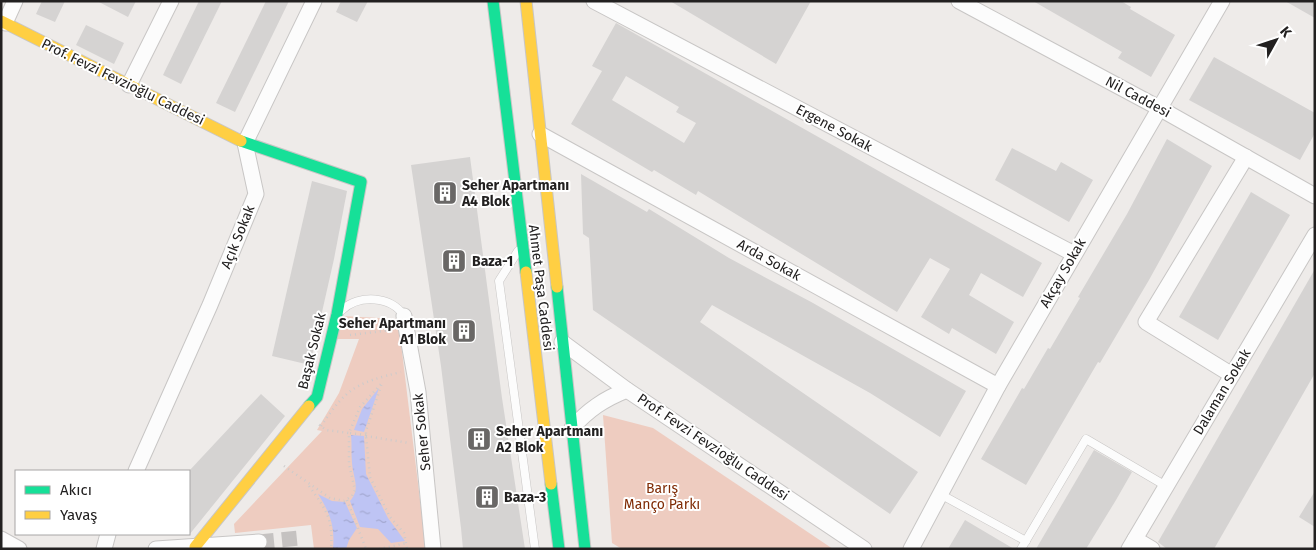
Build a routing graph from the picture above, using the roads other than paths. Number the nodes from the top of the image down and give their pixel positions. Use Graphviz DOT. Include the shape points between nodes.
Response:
graph roads {
  1 [pos="15,1"];
  2 [pos="171,1"];
  3 [pos="314,1"];
  4 [pos="493,1"];
  5 [pos="526,1"];
  6 [pos="594,1"];
  7 [pos="959,1"];
  8 [pos="1222,1"];
  9 [pos="3,22"];
  10 [pos="129,85"];
  11 [pos="1160,108"];
  12 [pos="540,134"];
  13 [pos="245,143"];
  14 [pos="1246,157"];
  15 [pos="1315,196"];
  16 [pos="1315,235"];
  17 [pos="521,246"];
  18 [pos="1074,254"];
  19 [pos="337,314"];
  20 [pos="405,322"];
  21 [pos="562,342"];
  22 [pos="1232,375"];
  23 [pos="998,386"];
  24 [pos="627,390"];
  25 [pos="572,428"];
  26 [pos="136,470"];
  27 [pos="1166,486"];
  28 [pos="940,494"];
  29 [pos="108,535"];
  30 [pos="1,539"];
  31 [pos="1026,540"];
  32 [pos="259,542"];
  33 [pos="1132,544"];
  34 [pos="195,546"];
  35 [pos="19,549"];
  36 [pos="104,549"];
  37 [pos="156,549"];
  38 [pos="433,549"];
  39 [pos="535,549"];
  40 [pos="559,549"];
  41 [pos="585,549"];
  42 [pos="864,549"];
  43 [pos="911,549"];
  44 [pos="1021,549"];
  45 [pos="1152,549"];
  1 -- 9 [label="street"];
  2 -- 10 [label="street"];
  3 -- 13 [label="street"];
  4 -- 17 [label="street, Ahmet Paşa Caddesi"];
  5 -- 12 [label="street, Ahmet Paşa Caddesi"];
  6 -- 18 [label="street, Ergene Sokak"];
  7 -- 11 [label="street, Nil Caddesi"];
  8 -- 11 [label="street, Akçay Sokak"];
  9 -- 10 [label="street, Prof. Fevzi Fevzioğlu Caddesi"];
  10 -- 13 [label="street, Prof. Fevzi Fevzioğlu Caddesi"];
  11 -- 14 [label="street, Nil Caddesi"];
  11 -- 18 [label="street, Akçay Sokak"];
  12 -- 21 [label="street, Ahmet Paşa Caddesi"];
  12 -- 23 [label="street, Arda Sokak"];
  13 -- 19 [label="street, Başak Sokak" via="361,182"];
  13 -- 26 [label="street, Açık Sokak" via="256,194"];
  14 -- 15 [label="street, Nil Caddesi"];
  14 -- 22 [label="street" via="1146,322"];
  16 -- 22 [label="street, Dalaman Sokak"];
  17 -- 39 [label="lane" via="499,281"];
  17 -- 40 [label="street, Ahmet Paşa Caddesi"];
  18 -- 23 [label="street, Akçay Sokak"];
  19 -- 20 [label="lane" via="355,302 376,300 399,308"];
  19 -- 34 [label="street, Başak Sokak" via="317,397"];
  20 -- 38 [label="street, Seher Sokak" via="414,369"];
  21 -- 24 [label="street, Prof. Fevzi Fevzioğlu Caddesi"];
  21 -- 25 [label="street, Ahmet Paşa Caddesi"];
  22 -- 27 [label="street, Dalaman Sokak"];
  23 -- 28 [label="street, Akçay Sokak"];
  24 -- 25 [label="street" via="586,412"];
  24 -- 42 [label="street, Prof. Fevzi Fevzioğlu Caddesi"];
  25 -- 41 [label="street, Ahmet Paşa Caddesi"];
  27 -- 31 [label="lane" via="1086,439"];
  27 -- 33 [label="street, Dalaman Sokak"];
  28 -- 31 [label="lane"];
  28 -- 43 [label="street, Akçay Sokak"];
  29 -- 36 [label="street"];
  30 -- 35 [label="street"];
  31 -- 44 [label="lane"];
  32 -- 34 [label="street"];
  33 -- 45 [label="street"];
  34 -- 37 [label="street"];
}
